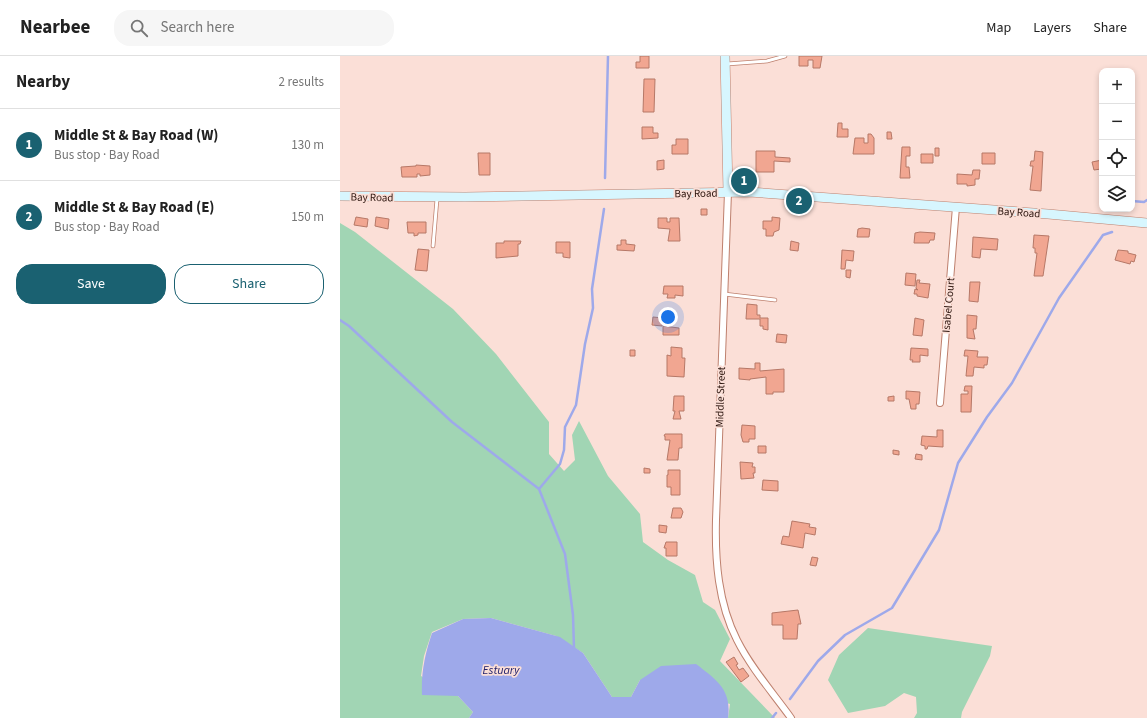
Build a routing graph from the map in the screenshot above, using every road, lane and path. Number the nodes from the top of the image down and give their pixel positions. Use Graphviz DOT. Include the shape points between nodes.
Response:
graph roads {
  1 [pos="785,56"];
  2 [pos="725,60"];
  3 [pos="728,192"];
  4 [pos="340,196"];
  5 [pos="437,197"];
  6 [pos="956,207"];
  7 [pos="1147,223"];
  8 [pos="433,246"];
  9 [pos="724,294"];
  10 [pos="775,300"];
  11 [pos="940,403"];
  12 [pos="791,718"];
  1 -- 2 [label="lane" via="767,61"];
  2 -- 3 [label="main road, Middle Street"];
  3 -- 5 [label="main road, Bay Road"];
  3 -- 6 [label="main road, Bay Road"];
  3 -- 9 [label="street, Middle Street"];
  4 -- 5 [label="main road, Bay Road"];
  5 -- 8 [label="lane"];
  6 -- 7 [label="main road, Bay Road"];
  6 -- 11 [label="street, Isabel Court"];
  9 -- 10 [label="lane"];
  9 -- 12 [label="street, Middle Street" via="716,520 718,573 726,615 736,638"];
}
